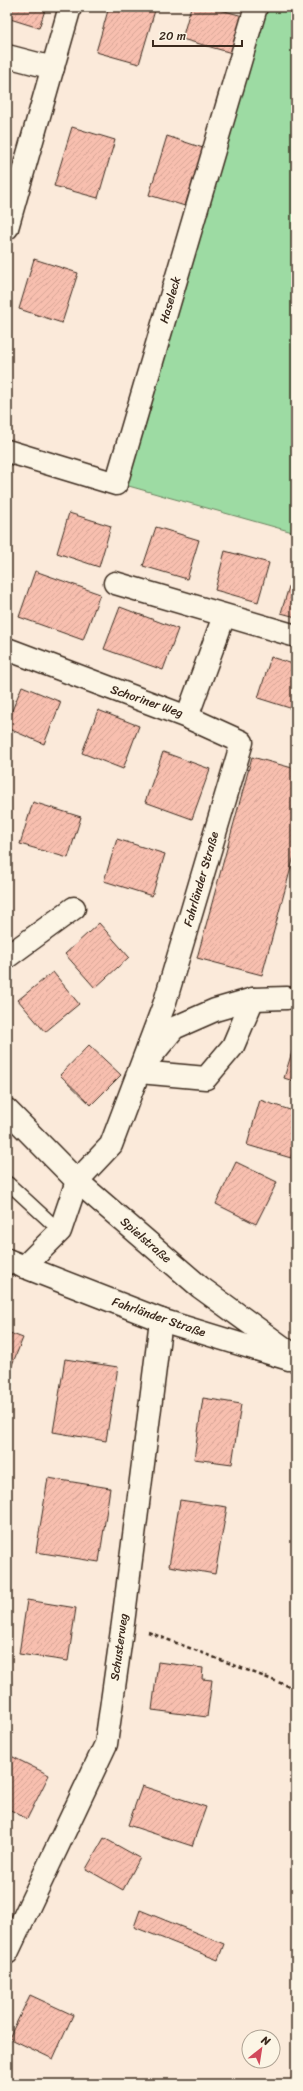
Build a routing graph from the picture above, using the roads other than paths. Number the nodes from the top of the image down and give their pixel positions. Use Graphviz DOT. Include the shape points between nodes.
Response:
graph roads {
  1 [pos="70,7"];
  2 [pos="256,7"];
  3 [pos="7,56"];
  4 [pos="52,68"];
  5 [pos="7,228"];
  6 [pos="7,451"];
  7 [pos="115,583"];
  8 [pos="224,616"];
  9 [pos="296,636"];
  10 [pos="7,649"];
  11 [pos="187,717"];
  12 [pos="74,908"];
  13 [pos="7,957"];
  14 [pos="287,998"];
  15 [pos="253,999"];
  16 [pos="139,1072"];
  17 [pos="7,1110"];
  18 [pos="77,1181"];
  19 [pos="8,1183"];
  20 [pos="60,1231"];
  21 [pos="15,1264"];
  22 [pos="161,1320"];
  23 [pos="296,1357"];
  24 [pos="296,1361"];
  25 [pos="7,1953"];
  1 -- 4 [label="street"];
  2 -- 6 [label="street, Haseleck" via="116,484"];
  3 -- 4 [label="street"];
  4 -- 5 [label="street"];
  7 -- 8 [label="street"];
  8 -- 9 [label="street"];
  8 -- 11 [label="street, Schoriner Weg"];
  10 -- 11 [label="street, Schoriner Weg"];
  11 -- 16 [label="street, Fahrländer Straße" via="242,742 164,1005"];
  12 -- 13 [label="street"];
  14 -- 15 [label="street, Fahrländer Straße"];
  15 -- 16 [label="street, Fahrländer Straße" via="215,1010 174,1028"];
  15 -- 16 [label="street" via="233,1046 206,1078"];
  16 -- 18 [label="street, Fahrländer Straße" via="111,1145"];
  17 -- 18 [label="street, Spielstraße"];
  18 -- 20 [label="street, Fahrländer Straße"];
  18 -- 23 [label="street, Spielstraße" via="200,1287"];
  19 -- 20 [label="lane"];
  20 -- 21 [label="street, Fahrländer Straße"];
  21 -- 22 [label="street, Fahrländer Straße"];
  22 -- 24 [label="street, Fahrländer Straße"];
  22 -- 25 [label="street, Schusterweg" via="106,1744"];
}
